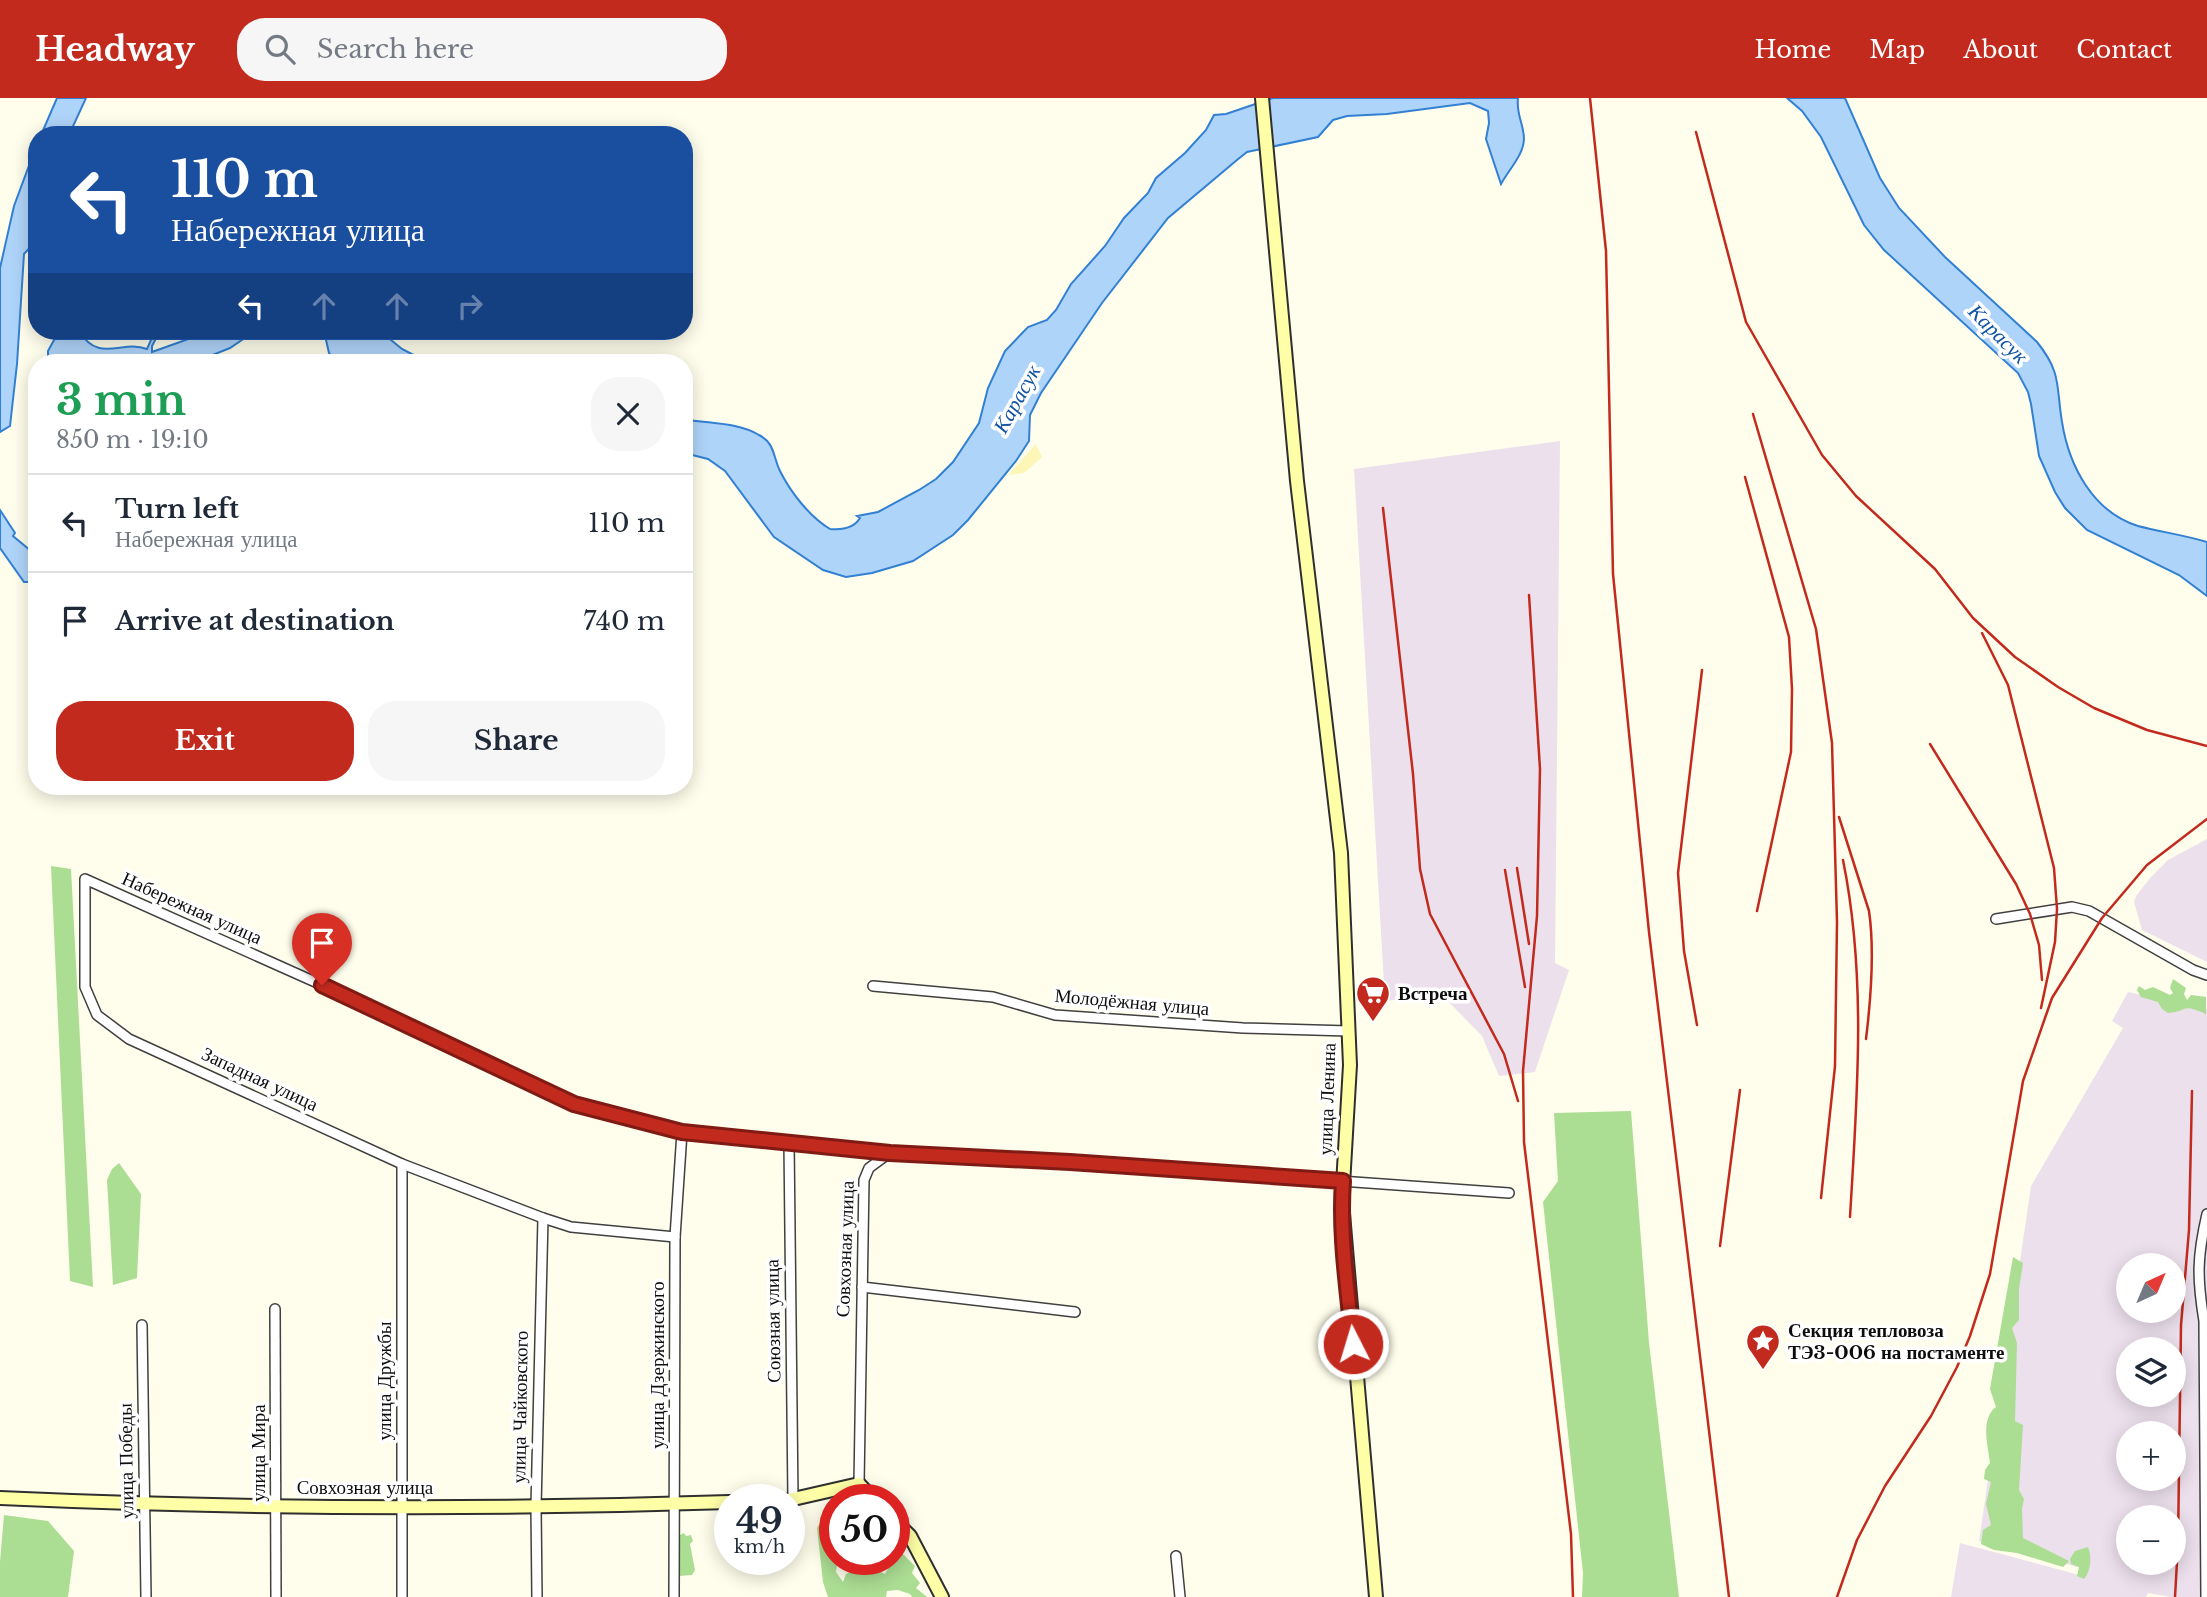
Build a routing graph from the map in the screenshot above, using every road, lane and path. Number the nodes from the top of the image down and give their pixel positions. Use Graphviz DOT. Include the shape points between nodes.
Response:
graph roads {
  1 [pos="1262,98"];
  2 [pos="85,879"];
  3 [pos="1996,919"];
  4 [pos="2207,975"];
  5 [pos="873,986"];
  6 [pos="1349,1031"];
  7 [pos="682,1132"];
  8 [pos="789,1142"];
  9 [pos="890,1153"];
  10 [pos="402,1164"];
  11 [pos="1343,1181"];
  12 [pos="1509,1193"];
  13 [pos="2207,1214"];
  14 [pos="542,1218"];
  15 [pos="675,1237"];
  16 [pos="862,1287"];
  17 [pos="275,1309"];
  18 [pos="1075,1312"];
  19 [pos="142,1325"];
  20 [pos="791,1484"];
  21 [pos="859,1484"];
  22 [pos="0,1498"];
  23 [pos="714,1503"];
  24 [pos="145,1504"];
  25 [pos="675,1504"];
  26 [pos="276,1505"];
  27 [pos="401,1506"];
  28 [pos="536,1507"];
  29 [pos="910,1534"];
  30 [pos="1176,1556"];
  31 [pos="146,1597"];
  32 [pos="276,1597"];
  33 [pos="402,1597"];
  34 [pos="537,1597"];
  35 [pos="674,1597"];
  36 [pos="942,1597"];
  37 [pos="1180,1597"];
  38 [pos="1376,1597"];
  39 [pos="2206,1597"];
  1 -- 6 [label="main road, улица Ленина" via="1297,481 1341,853"];
  2 -- 7 [label="street, Набережная улица" via="574,1104"];
  2 -- 10 [label="street, Западная улица" via="85,986 97,1015 129,1039"];
  3 -- 4 [label="street" via="2072,906"];
  5 -- 6 [label="street, Молодёжная улица" via="993,997 1055,1015"];
  6 -- 11 [label="main road, улица Ленина"];
  7 -- 8 [label="street, Набережная улица"];
  7 -- 15 [label="street, улица Дзержинского"];
  8 -- 9 [label="street, Набережная улица"];
  8 -- 20 [label="street, Союзная улица"];
  9 -- 11 [label="street, Набережная улица"];
  9 -- 16 [label="street, Совхозная улица" via="869,1168 864,1180"];
  10 -- 14 [label="street, Западная улица"];
  10 -- 27 [label="street, улица Дружбы"];
  11 -- 12 [label="street, Набережная улица"];
  11 -- 38 [label="main road, улица Ленина" via="1344,1240"];
  13 -- 39 [label="street" via="2197,1283 2204,1321"];
  14 -- 15 [label="street, Западная улица" via="571,1227"];
  14 -- 28 [label="street, улица Чайковского"];
  15 -- 25 [label="street, улица Дзержинского"];
  16 -- 18 [label="street"];
  16 -- 21 [label="street, Совхозная улица"];
  17 -- 26 [label="street, улица Мира"];
  19 -- 24 [label="street, улица Победы"];
  22 -- 24 [label="main road, Совхозная улица"];
  23 -- 25 [label="main road, Совхозная улица"];
  24 -- 26 [label="main road, Совхозная улица"];
  24 -- 31 [label="street, улица Победы"];
  25 -- 28 [label="main road, Совхозная улица"];
  25 -- 35 [label="street, улица Дзержинского"];
  26 -- 27 [label="main road, Совхозная улица"];
  26 -- 32 [label="street, улица Мира"];
  27 -- 28 [label="main road, Совхозная улица"];
  27 -- 33 [label="street, улица Дружбы"];
  28 -- 34 [label="street, улица Чайковского"];
  29 -- 36 [label="main road"];
  30 -- 37 [label="street"];
}
